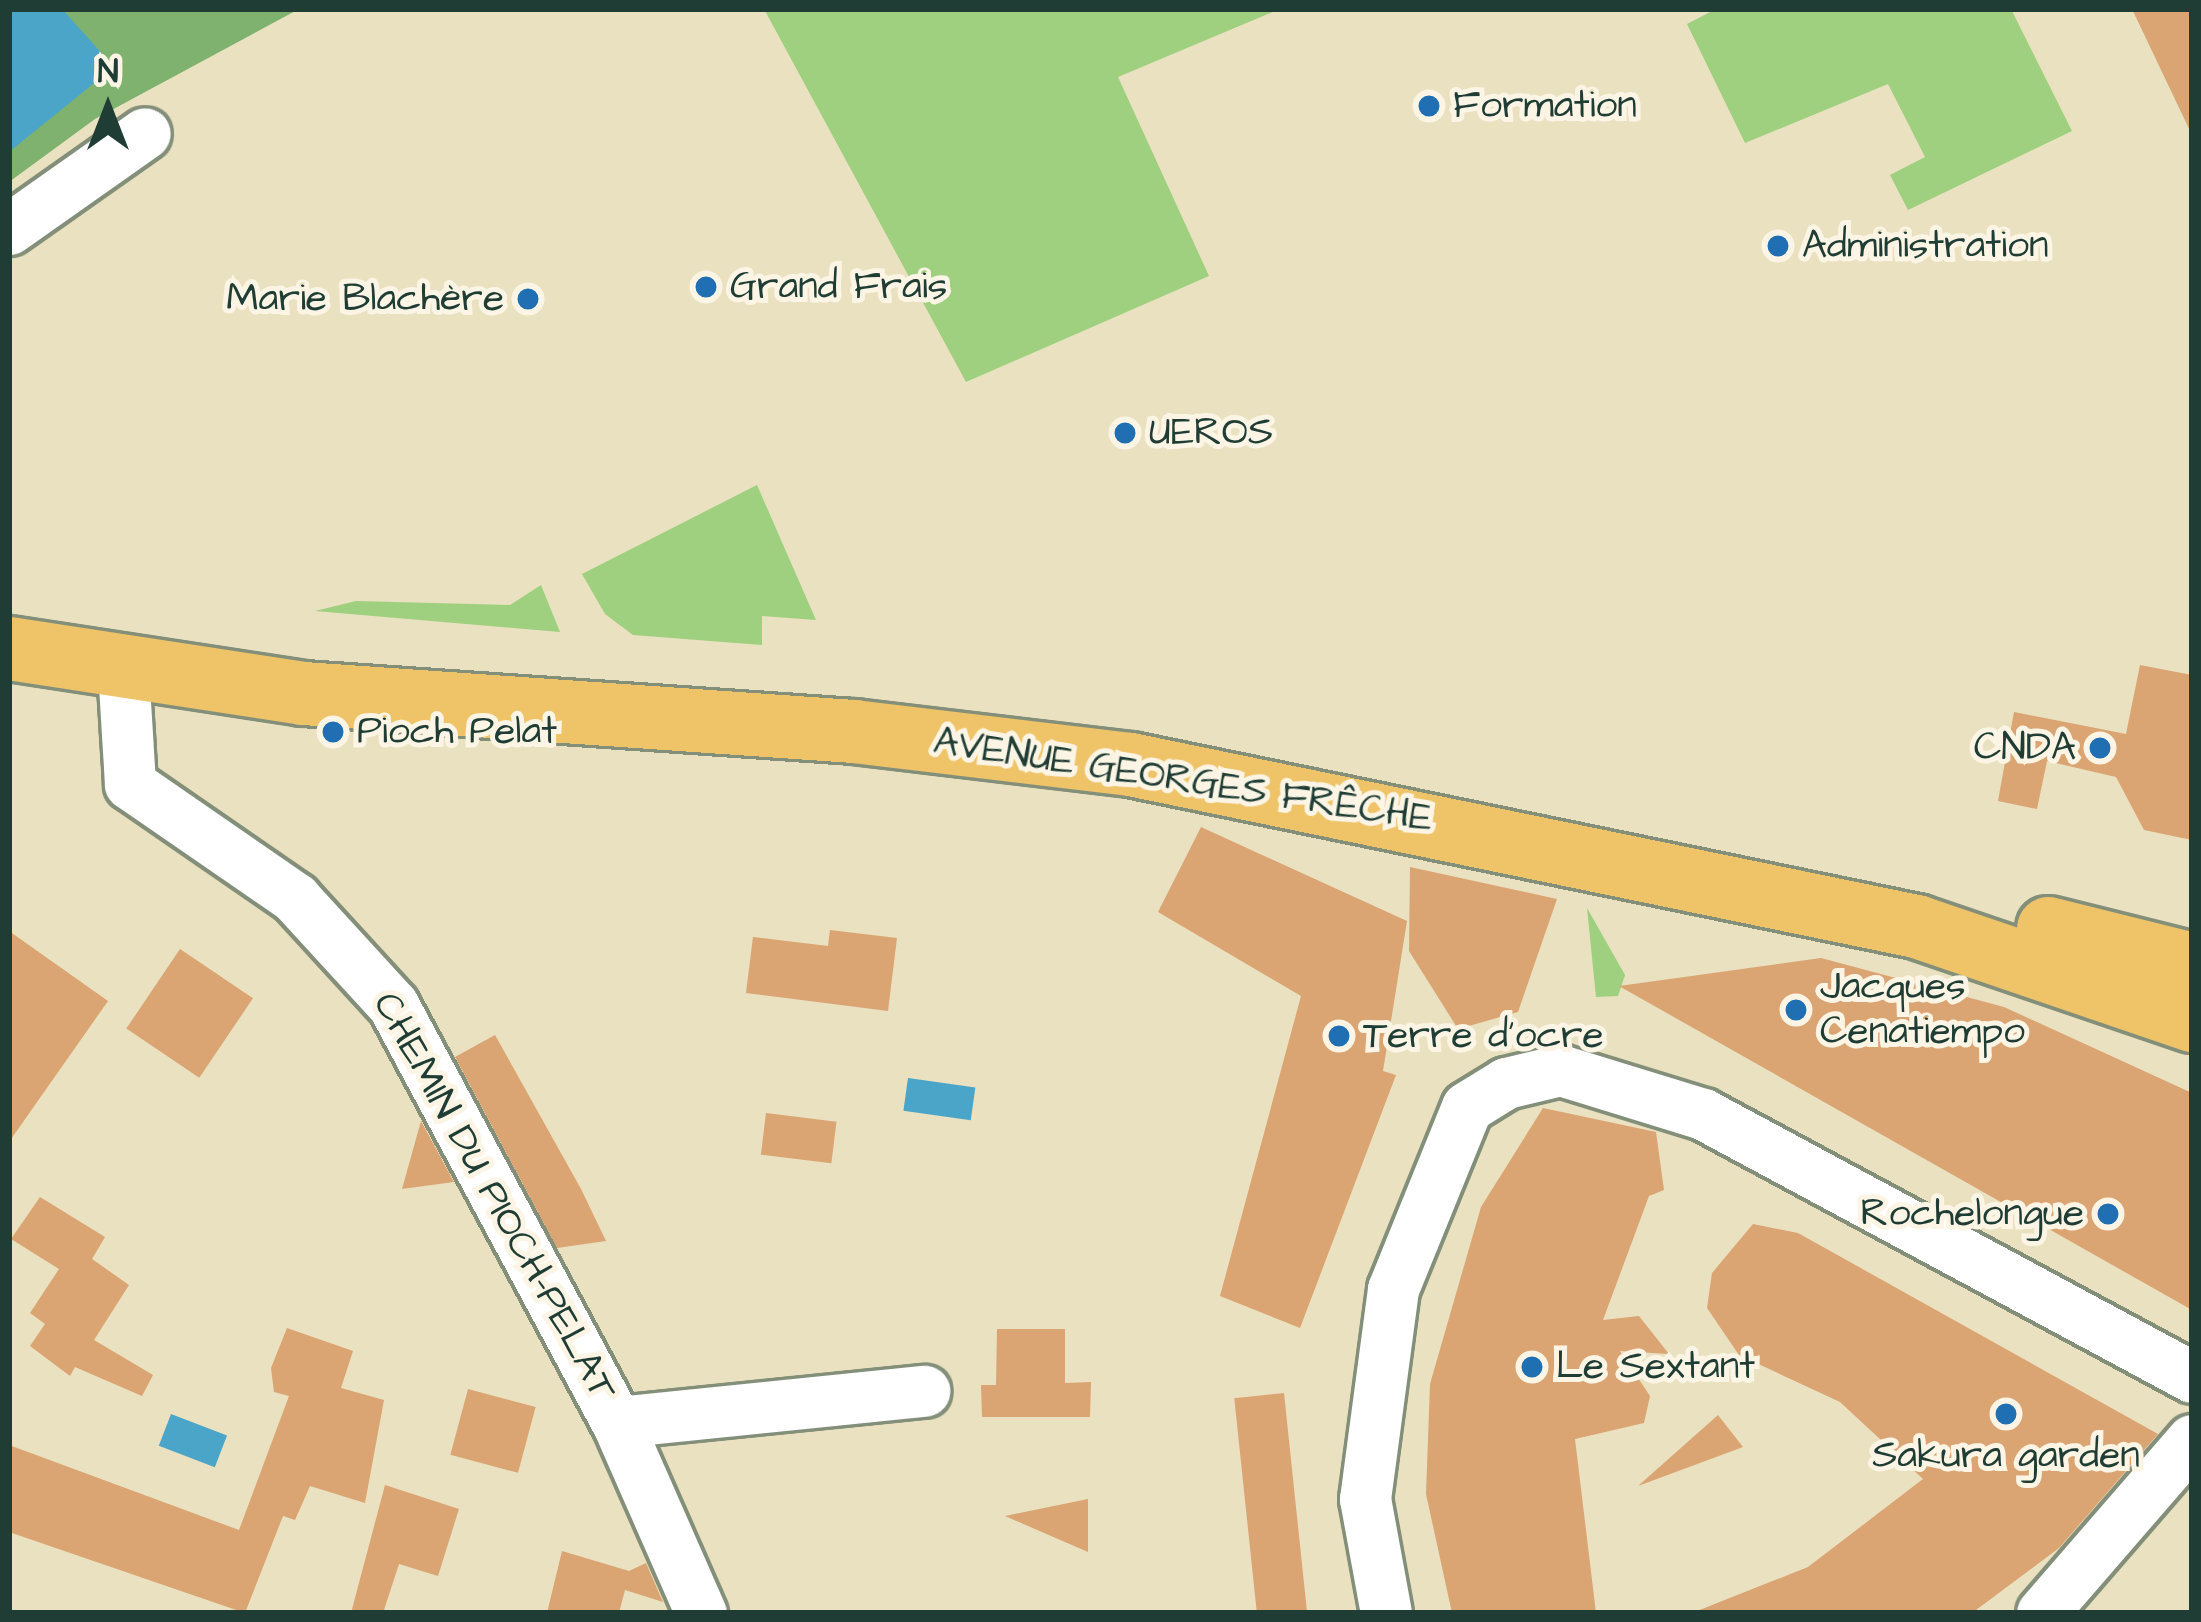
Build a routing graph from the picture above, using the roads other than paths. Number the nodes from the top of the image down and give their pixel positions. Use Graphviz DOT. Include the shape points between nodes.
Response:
graph roads {
  1 [pos="145,133"];
  2 [pos="9,229"];
  3 [pos="9,624"];
  4 [pos="9,648"];
  5 [pos="124,669"];
  6 [pos="2192,964"];
  7 [pos="2192,1020"];
  8 [pos="2192,1377"];
  9 [pos="924,1391"];
  10 [pos="617,1422"];
  11 [pos="2192,1440"];
  12 [pos="701,1613"];
  13 [pos="1386,1613"];
  14 [pos="2042,1613"];
  1 -- 2 [label="street"];
  3 -- 6 [label="main road, AVENUE GEORGES FRÊCHE" via="309,665 1055,723 1730,852"];
  4 -- 5 [label="main road, AVENUE GEORGES FRÊCHE"];
  5 -- 7 [label="main road, AVENUE GEORGES FRÊCHE" via="1130,764 1916,926"];
  5 -- 10 [label="street, CHEMIN DU PIOCH-PELAT" via="130,784 295,898 364,964"];
  8 -- 13 [label="street" via="1702,1114 1560,1070 1467,1107 1424,1193 1372,1382 1365,1499"];
  9 -- 10 [label="street"];
  10 -- 12 [label="street, CHEMIN DU PIOCH-PELAT"];
  11 -- 14 [label="street"];
}
